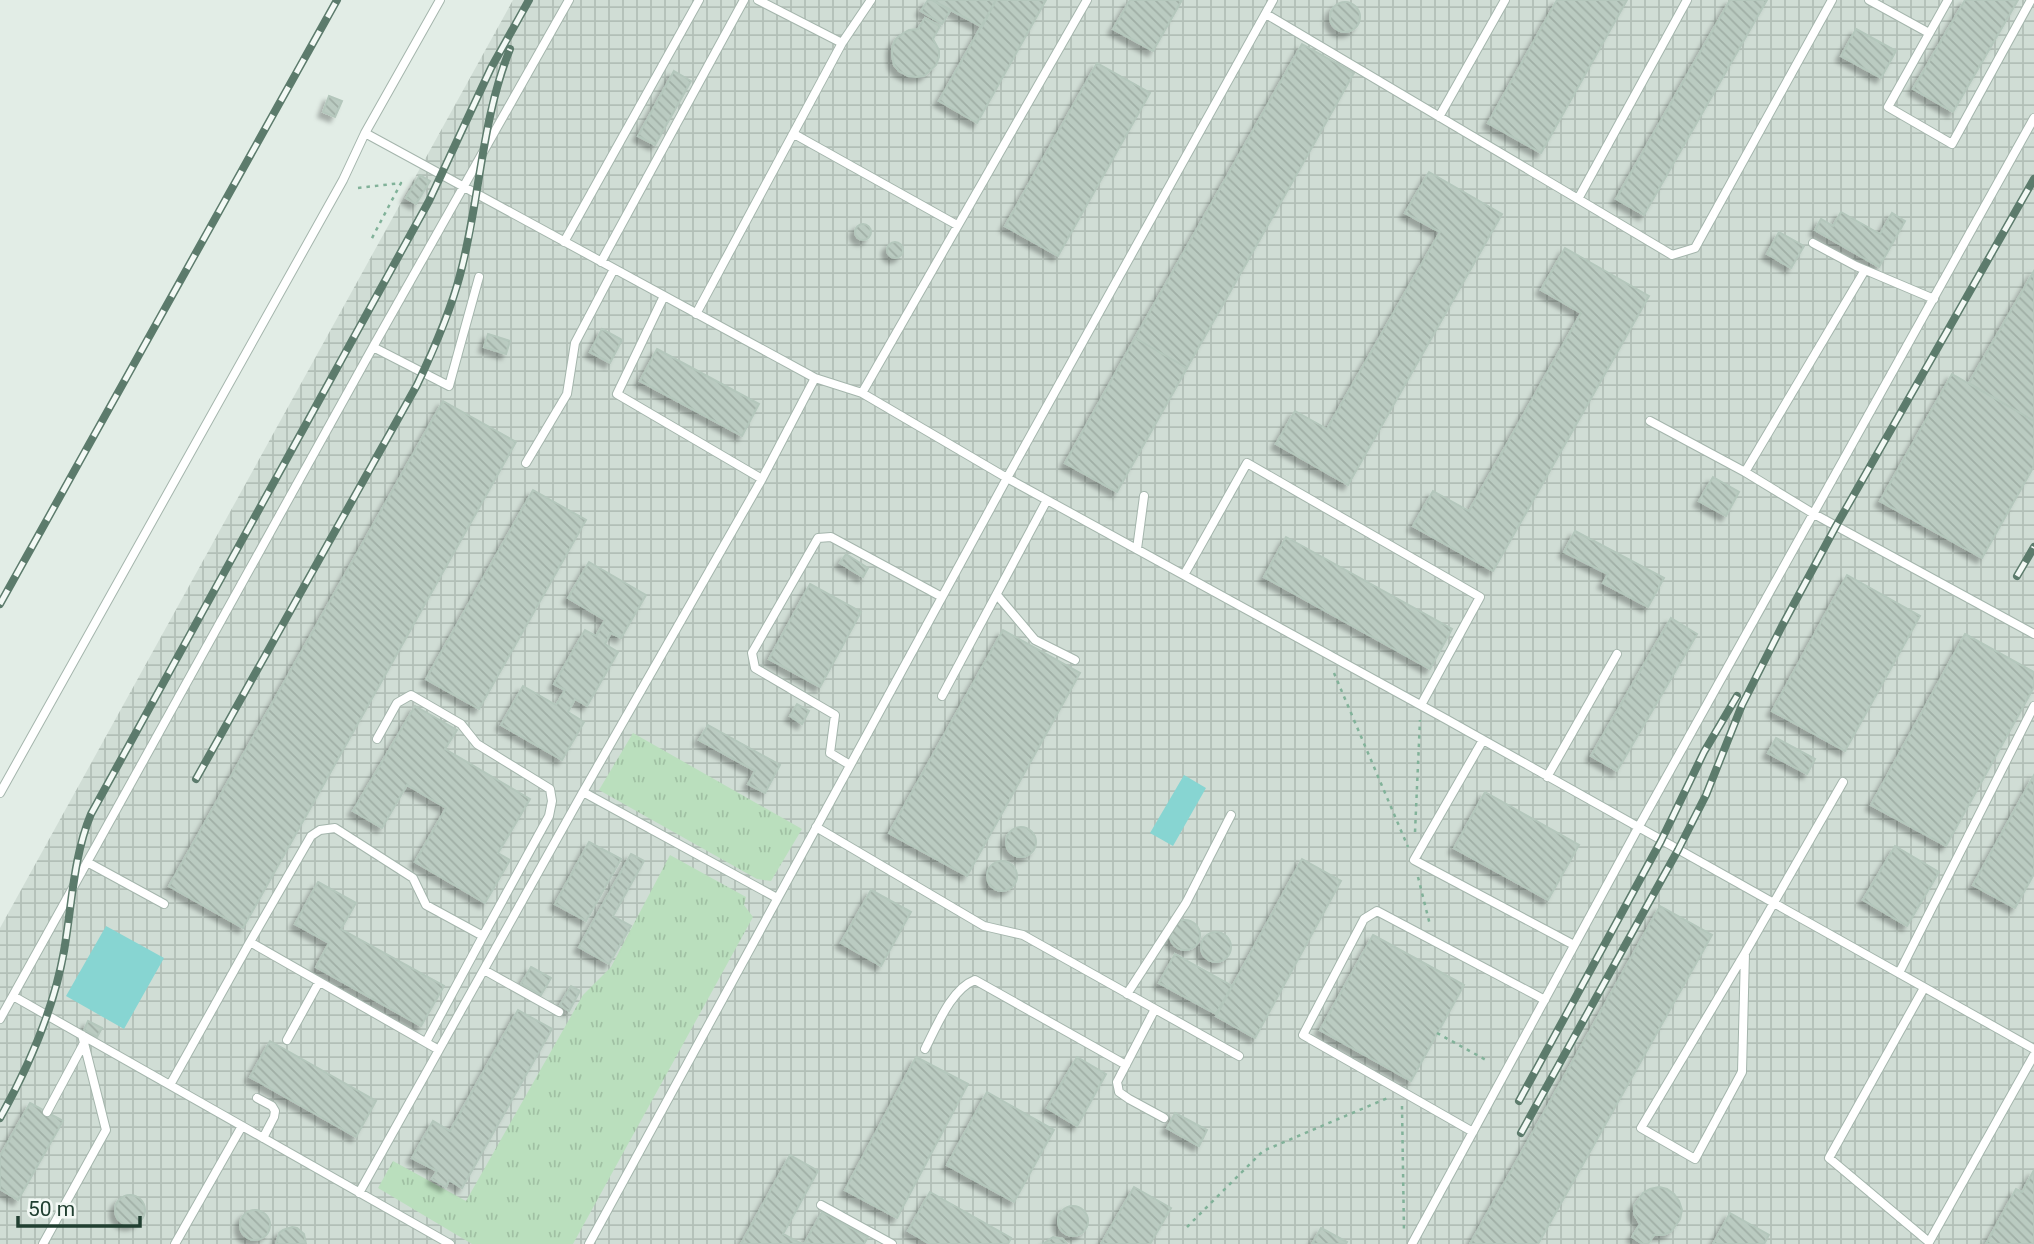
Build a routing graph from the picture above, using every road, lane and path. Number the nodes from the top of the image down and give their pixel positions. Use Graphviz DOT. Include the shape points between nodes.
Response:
graph roads {
  1 [pos="440,0"];
  2 [pos="569,0"];
  3 [pos="699,0"];
  4 [pos="744,0"];
  5 [pos="758,0"];
  6 [pos="871,0"];
  7 [pos="1087,0"];
  8 [pos="1273,0"];
  9 [pos="1505,0"];
  10 [pos="1687,0"];
  11 [pos="1832,0"];
  12 [pos="1869,0"];
  13 [pos="1948,0"];
  14 [pos="2031,0"];
  15 [pos="1266,14"];
  16 [pos="1930,33"];
  17 [pos="842,43"];
  18 [pos="1439,117"];
  19 [pos="2034,118"];
  20 [pos="365,134"];
  21 [pos="794,134"];
  22 [pos="2025,134"];
  23 [pos="2034,138"];
  24 [pos="464,187"];
  25 [pos="358,188"];
  26 [pos="1578,199"];
  27 [pos="957,225"];
  28 [pos="371,240"];
  29 [pos="564,242"];
  30 [pos="1813,243"];
  31 [pos="601,262"];
  32 [pos="614,269"];
  33 [pos="1865,270"];
  34 [pos="479,277"];
  35 [pos="664,296"];
  36 [pos="1934,299"];
  37 [pos="696,314"];
  38 [pos="373,347"];
  39 [pos="815,379"];
  40 [pos="862,393"];
  41 [pos="1650,421"];
  42 [pos="526,463"];
  43 [pos="1745,472"];
  44 [pos="1007,478"];
  45 [pos="762,479"];
  46 [pos="1144,496"];
  47 [pos="1047,500"];
  48 [pos="1814,514"];
  49 [pos="1137,549"];
  50 [pos="1184,575"];
  51 [pos="997,595"];
  52 [pos="942,597"];
  53 [pos="2034,634"];
  54 [pos="1326,653"];
  55 [pos="1617,654"];
  56 [pos="1075,660"];
  57 [pos="942,696"];
  58 [pos="1421,705"];
  59 [pos="2034,706"];
  60 [pos="377,739"];
  61 [pos="1483,740"];
  62 [pos="850,765"];
  63 [pos="1547,777"];
  64 [pos="1843,782"];
  65 [pos="583,792"];
  66 [pos="0,793"];
  67 [pos="1231,815"];
  68 [pos="816,827"];
  69 [pos="1638,828"];
  70 [pos="1414,860"];
  71 [pos="87,862"];
  72 [pos="777,898"];
  73 [pos="164,904"];
  74 [pos="1774,904"];
  75 [pos="483,936"];
  76 [pos="250,943"];
  77 [pos="1574,945"];
  78 [pos="1745,953"];
  79 [pos="484,970"];
  80 [pos="1899,974"];
  81 [pos="319,982"];
  82 [pos="1924,988"];
  83 [pos="1126,994"];
  84 [pos="13,996"];
  85 [pos="1545,1000"];
  86 [pos="1155,1009"];
  87 [pos="559,1012"];
  88 [pos="0,1019"];
  89 [pos="1437,1033"];
  90 [pos="83,1039"];
  91 [pos="288,1040"];
  92 [pos="426,1042"];
  93 [pos="925,1049"];
  94 [pos="439,1050"];
  95 [pos="2034,1052"];
  96 [pos="1239,1056"];
  97 [pos="1486,1060"];
  98 [pos="1126,1065"];
  99 [pos="170,1085"];
  100 [pos="1402,1092"];
  101 [pos="257,1098"];
  102 [pos="47,1112"];
  103 [pos="1164,1118"];
  104 [pos="242,1126"];
  105 [pos="1473,1132"];
  106 [pos="263,1138"];
  107 [pos="359,1192"];
  108 [pos="821,1205"];
  109 [pos="1187,1227"];
  110 [pos="1404,1232"];
  111 [pos="1929,1243"];
  112 [pos="43,1244"];
  113 [pos="175,1244"];
  114 [pos="450,1244"];
  115 [pos="589,1244"];
  116 [pos="892,1244"];
  117 [pos="1412,1244"];
  1 -- 20 [label="lane"];
  2 -- 24 [label="lane"];
  3 -- 29 [label="lane"];
  4 -- 31 [label="lane"];
  5 -- 17 [label="lane"];
  6 -- 17 [label="lane"];
  7 -- 27 [label="lane"];
  8 -- 15 [label="lane"];
  9 -- 18 [label="lane"];
  10 -- 26 [label="lane"];
  11 -- 26 [label="lane" via="1695,248 1672,255"];
  12 -- 16 [label="lane"];
  13 -- 16 [label="lane"];
  14 -- 16 [label="lane" via="1952,144 1888,107"];
  15 -- 18 [label="lane"];
  15 -- 44 [label="lane"];
  17 -- 21 [label="lane"];
  18 -- 26 [label="lane"];
  19 -- 22 [label="lane"];
  20 -- 24 [label="lane"];
  20 -- 66 [label="lane"];
  21 -- 27 [label="lane"];
  21 -- 37 [label="lane"];
  22 -- 23 [label="lane"];
  22 -- 36 [label="lane"];
  24 -- 29 [label="lane"];
  24 -- 38 [label="lane"];
  25 -- 28 [label="path" via="401,183"];
  27 -- 40 [label="lane"];
  29 -- 31 [label="lane"];
  30 -- 33 [label="lane"];
  31 -- 32 [label="lane"];
  32 -- 35 [label="lane"];
  32 -- 42 [label="lane" via="575,343 567,394"];
  33 -- 36 [label="lane"];
  33 -- 43 [label="lane"];
  34 -- 38 [label="lane" via="449,386"];
  35 -- 37 [label="lane"];
  35 -- 45 [label="lane" via="617,394"];
  36 -- 48 [label="lane"];
  37 -- 39 [label="lane"];
  38 -- 71 [label="lane"];
  39 -- 40 [label="lane"];
  39 -- 45 [label="lane"];
  40 -- 44 [label="lane"];
  41 -- 43 [label="lane"];
  43 -- 48 [label="lane"];
  44 -- 47 [label="lane"];
  44 -- 52 [label="lane"];
  45 -- 65 [label="lane"];
  46 -- 49 [label="lane"];
  47 -- 49 [label="lane"];
  47 -- 51 [label="lane"];
  48 -- 53 [label="lane"];
  48 -- 69 [label="lane"];
  49 -- 50 [label="lane"];
  50 -- 54 [label="lane"];
  50 -- 58 [label="lane" via="1247,463 1480,597"];
  51 -- 56 [label="lane" via="1035,640"];
  51 -- 57 [label="lane"];
  52 -- 62 [label="lane"];
  52 -- 62 [label="lane" via="831,537 818,538 752,653 755,668 835,715 830,753"];
  54 -- 58 [label="lane"];
  54 -- 70 [label="path"];
  55 -- 63 [label="lane"];
  58 -- 61 [label="lane"];
  59 -- 80 [label="lane"];
  60 -- 75 [label="lane" via="397,703 411,695 461,724 477,744 550,789 549,816"];
  61 -- 63 [label="lane"];
  61 -- 70 [label="lane"];
  62 -- 68 [label="lane"];
  63 -- 69 [label="lane"];
  64 -- 74 [label="lane"];
  65 -- 72 [label="lane"];
  65 -- 79 [label="lane"];
  67 -- 83 [label="lane" via="1186,902"];
  68 -- 72 [label="lane"];
  68 -- 83 [label="lane" via="984,926 1023,935"];
  69 -- 74 [label="lane"];
  69 -- 77 [label="lane"];
  70 -- 77 [label="lane"];
  71 -- 73 [label="lane"];
  71 -- 84 [label="lane"];
  72 -- 115 [label="lane"];
  74 -- 78 [label="lane"];
  74 -- 80 [label="lane"];
  75 -- 76 [label="lane" via="426,905 413,878 335,828 311,836"];
  75 -- 92 [label="lane"];
  76 -- 81 [label="lane"];
  76 -- 99 [label="lane"];
  77 -- 85 [label="lane"];
  78 -- 78 [label="lane" via="1742,1072 1695,1159 1642,1128"];
  79 -- 87 [label="lane"];
  79 -- 94 [label="lane"];
  80 -- 82 [label="lane"];
  81 -- 91 [label="lane"];
  81 -- 92 [label="lane"];
  82 -- 95 [label="lane"];
  82 -- 111 [label="lane" via="1829,1158"];
  83 -- 86 [label="lane"];
  84 -- 88 [label="lane"];
  84 -- 90 [label="lane"];
  85 -- 100 [label="lane" via="1377,911 1364,919 1303,1035"];
  85 -- 105 [label="lane"];
  86 -- 96 [label="lane"];
  86 -- 98 [label="lane"];
  89 -- 97 [label="path"];
  90 -- 99 [label="lane"];
  90 -- 102 [label="lane"];
  90 -- 112 [label="lane" via="106,1130"];
  92 -- 94 [label="lane"];
  93 -- 98 [label="lane" via="956,992 975,980"];
  94 -- 107 [label="lane"];
  95 -- 111 [label="lane"];
  98 -- 103 [label="lane" via="1117,1082 1119,1092"];
  99 -- 104 [label="lane"];
  100 -- 105 [label="lane"];
  100 -- 109 [label="path" via="1262,1151"];
  100 -- 110 [label="path"];
  101 -- 106 [label="lane" via="275,1111"];
  104 -- 106 [label="lane"];
  104 -- 113 [label="lane"];
  105 -- 117 [label="lane"];
  106 -- 107 [label="lane"];
  107 -- 114 [label="lane"];
  108 -- 116 [label="lane"];
}
